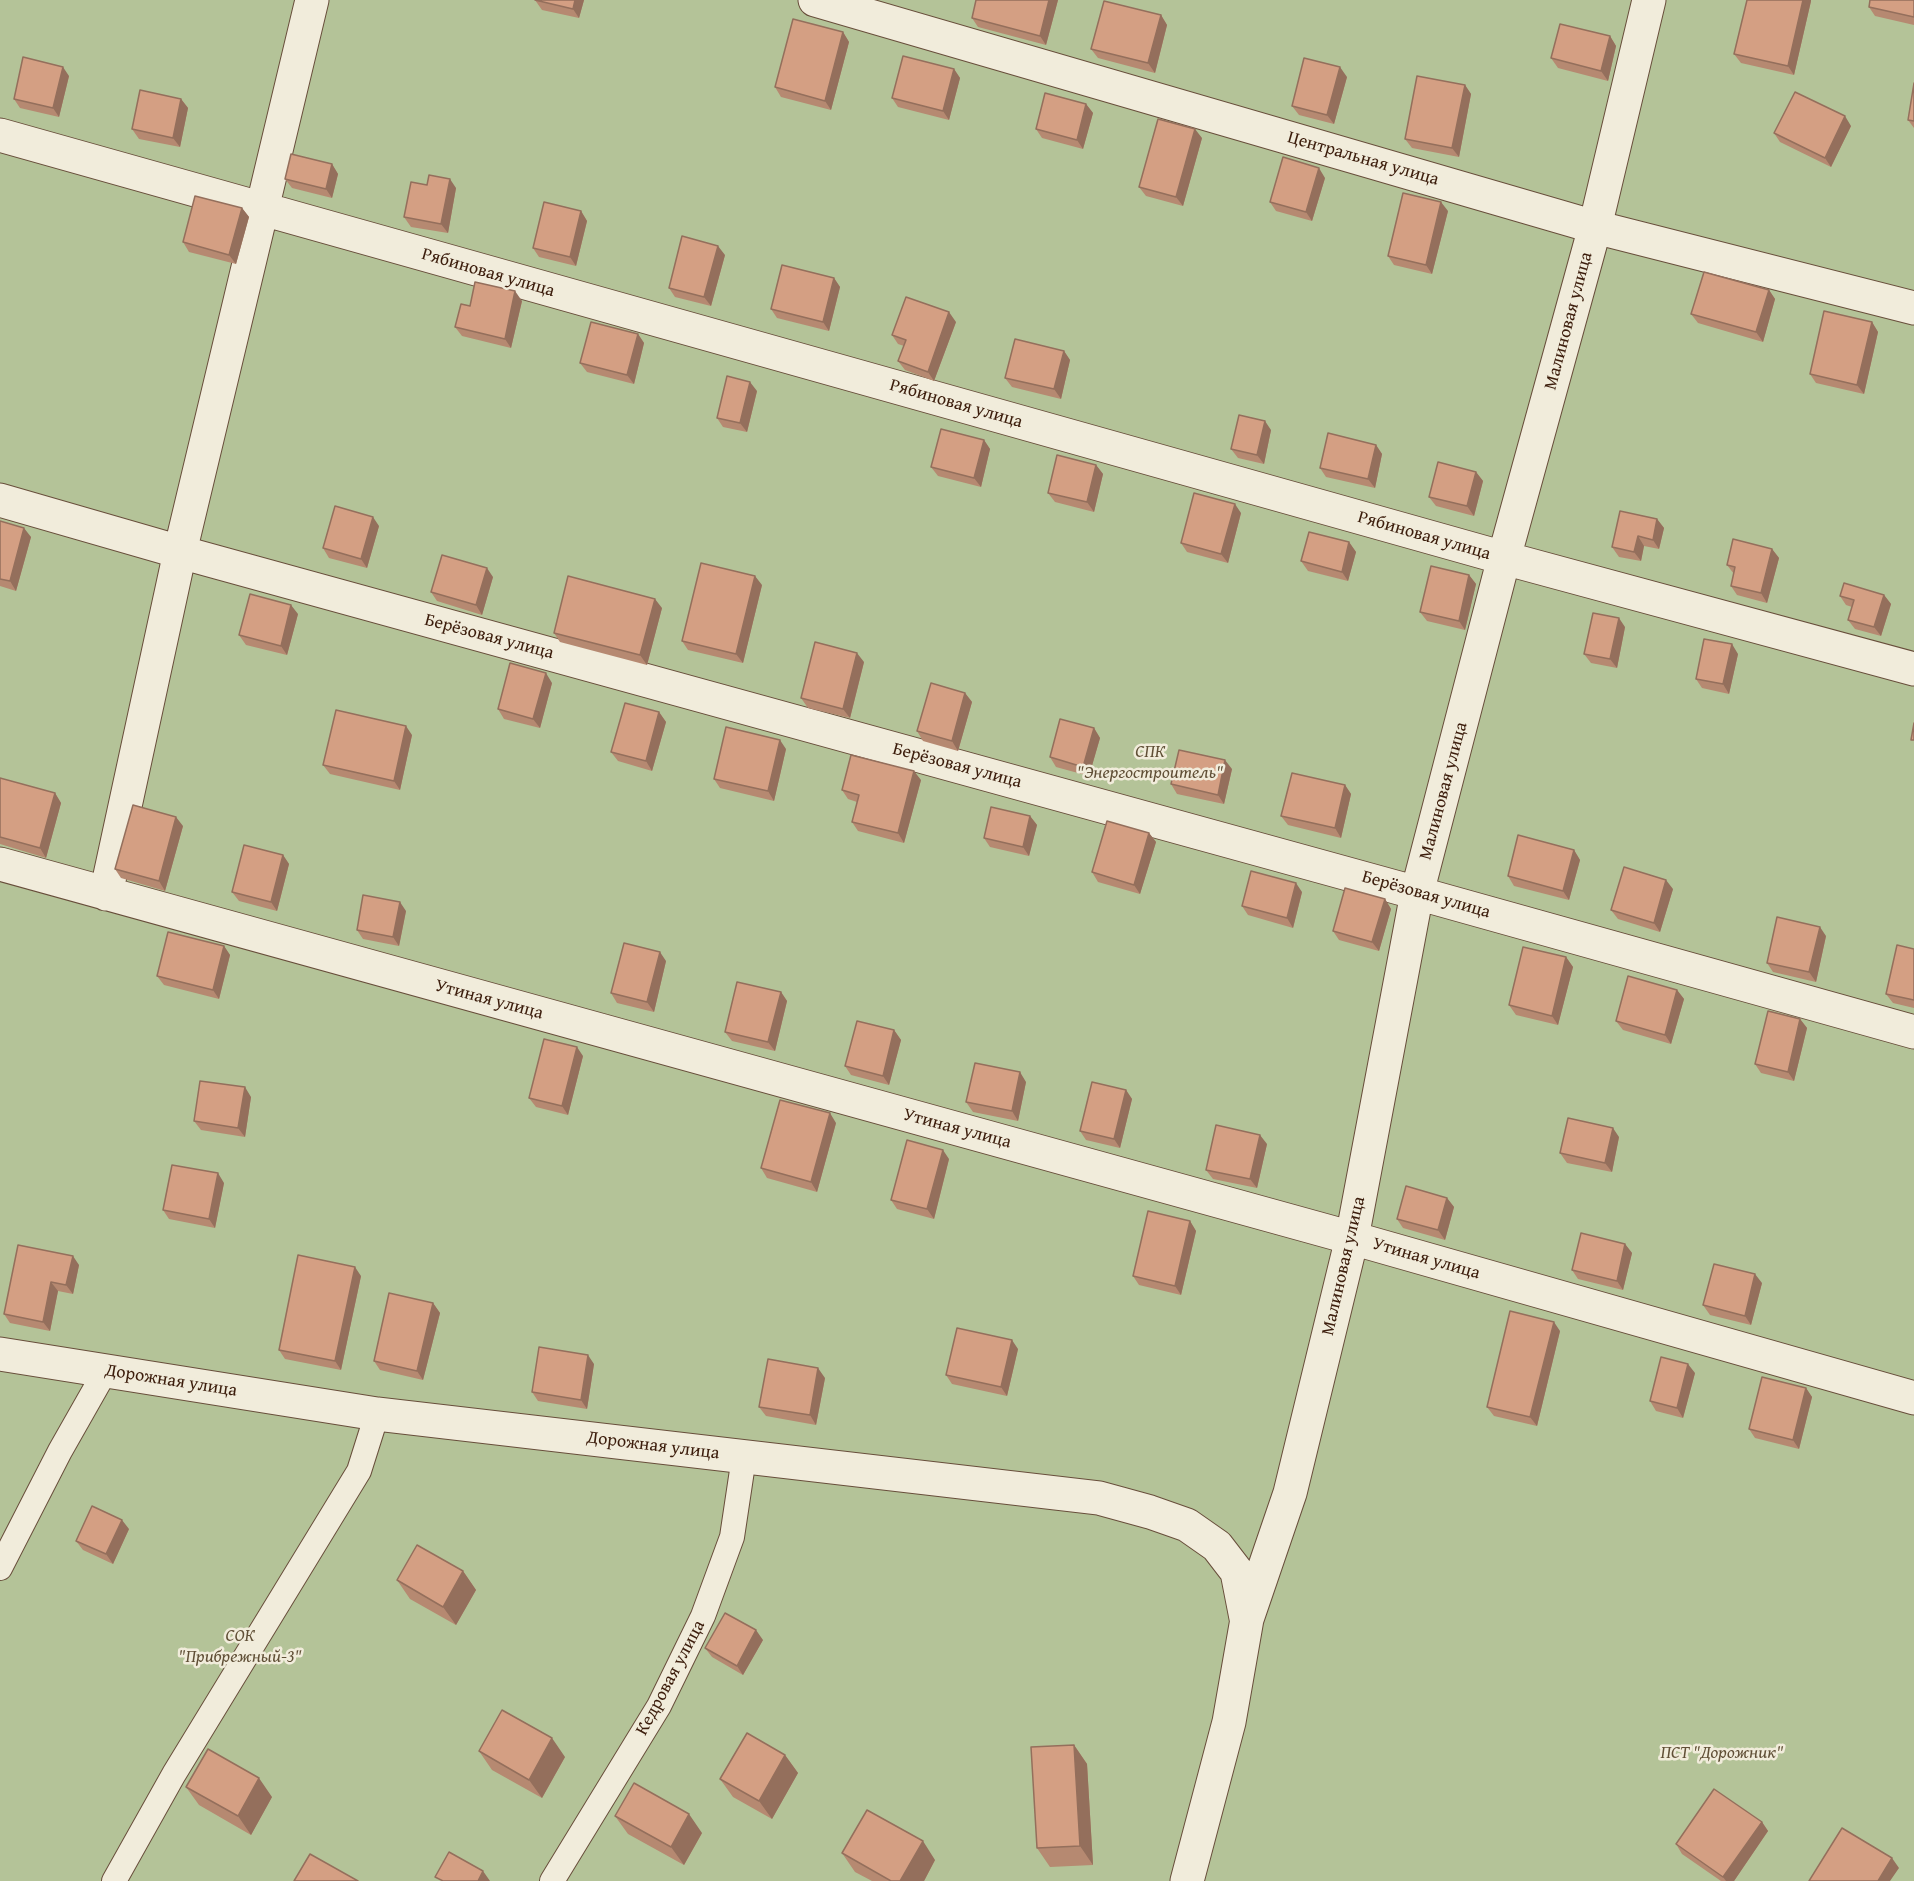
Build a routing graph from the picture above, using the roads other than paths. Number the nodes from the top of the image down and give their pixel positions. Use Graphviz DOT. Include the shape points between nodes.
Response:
graph roads {
  1 [pos="312,0"];
  2 [pos="815,0"];
  3 [pos="1649,0"];
  4 [pos="0,135"];
  5 [pos="262,210"];
  6 [pos="1595,227"];
  7 [pos="1914,308"];
  8 [pos="0,500"];
  9 [pos="180,552"];
  10 [pos="1504,558"];
  11 [pos="1914,669"];
  12 [pos="0,864"];
  13 [pos="1417,892"];
  14 [pos="106,894"];
  15 [pos="1914,1032"];
  16 [pos="1352,1238"];
  17 [pos="0,1354"];
  18 [pos="106,1370"];
  19 [pos="1914,1398"];
  20 [pos="377,1414"];
  21 [pos="744,1456"];
  22 [pos="0,1568"];
  23 [pos="1246,1619"];
  24 [pos="114,1881"];
  25 [pos="552,1881"];
  26 [pos="1187,1881"];
  1 -- 5 [label="street"];
  2 -- 6 [label="street, Центральная улица"];
  3 -- 6 [label="street, Малиновая улица"];
  4 -- 5 [label="street, Рябиновая улица"];
  5 -- 9 [label="street"];
  5 -- 10 [label="street, Рябиновая улица"];
  6 -- 7 [label="street, Центральная улица"];
  6 -- 10 [label="street, Малиновая улица"];
  8 -- 9 [label="street, Берёзовая улица"];
  9 -- 13 [label="street, Берёзовая улица"];
  9 -- 14 [label="street"];
  10 -- 11 [label="street, Рябиновая улица"];
  10 -- 13 [label="street, Малиновая улица"];
  12 -- 14 [label="street, Утиная улица"];
  13 -- 15 [label="street, Берёзовая улица"];
  13 -- 16 [label="street, Малиновая улица"];
  14 -- 16 [label="street, Утиная улица"];
  16 -- 19 [label="street, Утиная улица"];
  16 -- 23 [label="street, Малиновая улица" via="1290,1493"];
  17 -- 18 [label="street, Дорожная улица"];
  18 -- 20 [label="street, Дорожная улица"];
  18 -- 22 [label="lane"];
  20 -- 21 [label="street, Дорожная улица"];
  20 -- 24 [label="lane" via="359,1471 174,1774"];
  21 -- 23 [label="street, Дорожная улица" via="1099,1498 1150,1512 1187,1525 1217,1546 1238,1572"];
  21 -- 25 [label="lane, Кедровая улица" via="732,1537 703,1616 659,1706"];
  23 -- 26 [label="street" via="1229,1722"];
}
